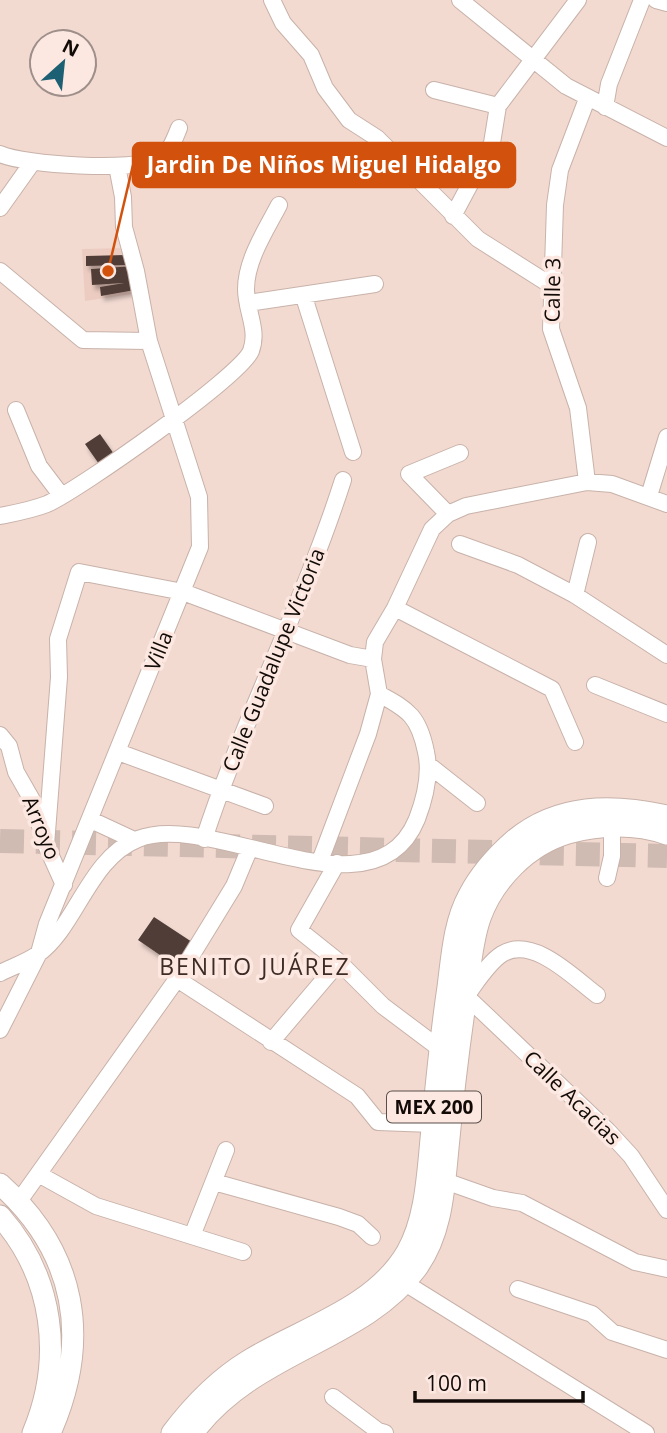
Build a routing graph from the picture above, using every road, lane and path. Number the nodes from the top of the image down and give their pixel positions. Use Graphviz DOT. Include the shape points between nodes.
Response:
graph roads {
  1 [pos="272,0"];
  2 [pos="460,0"];
  3 [pos="578,0"];
  4 [pos="642,0"];
  5 [pos="656,0"];
  6 [pos="667,4"];
  7 [pos="533,57"];
  8 [pos="434,90"];
  9 [pos="587,99"];
  10 [pos="498,106"];
  11 [pos="605,107"];
  12 [pos="179,128"];
  13 [pos="667,138"];
  14 [pos="0,154"];
  15 [pos="32,163"];
  16 [pos="117,166"];
  17 [pos="279,205"];
  18 [pos="0,208"];
  19 [pos="453,216"];
  20 [pos="4,280"];
  21 [pos="375,284"];
  22 [pos="552,286"];
  23 [pos="304,297"];
  24 [pos="248,303"];
  25 [pos="149,341"];
  26 [pos="16,410"];
  27 [pos="174,421"];
  28 [pos="667,438"];
  29 [pos="353,452"];
  30 [pos="460,453"];
  31 [pos="344,480"];
  32 [pos="587,482"];
  33 [pos="61,495"];
  34 [pos="649,496"];
  35 [pos="667,504"];
  36 [pos="448,514"];
  37 [pos="0,516"];
  38 [pos="588,542"];
  39 [pos="460,544"];
  40 [pos="183,592"];
  41 [pos="575,596"];
  42 [pos="395,608"];
  43 [pos="286,632"];
  44 [pos="667,654"];
  45 [pos="373,659"];
  46 [pos="595,685"];
  47 [pos="379,694"];
  48 [pos="667,713"];
  49 [pos="0,735"];
  50 [pos="575,741"];
  51 [pos="118,752"];
  52 [pos="430,766"];
  53 [pos="219,792"];
  54 [pos="477,803"];
  55 [pos="265,806"];
  56 [pos="90,820"];
  57 [pos="665,824"];
  58 [pos="612,826"];
  59 [pos="204,839"];
  60 [pos="134,840"];
  61 [pos="46,845"];
  62 [pos="249,850"];
  63 [pos="328,862"];
  64 [pos="607,878"];
  65 [pos="64,885"];
  66 [pos="39,954"];
  67 [pos="339,962"];
  68 [pos="0,973"];
  69 [pos="177,979"];
  70 [pos="597,995"];
  71 [pos="466,996"];
  72 [pos="0,1030"];
  73 [pos="271,1042"];
  74 [pos="439,1048"];
  75 [pos="432,1124"];
  76 [pos="226,1150"];
  77 [pos="40,1175"];
  78 [pos="445,1181"];
  79 [pos="214,1182"];
  80 [pos="0,1184"];
  81 [pos="19,1200"];
  82 [pos="667,1210"];
  83 [pos="0,1216"];
  84 [pos="192,1236"];
  85 [pos="372,1237"];
  86 [pos="243,1252"];
  87 [pos="667,1269"];
  88 [pos="405,1283"];
  89 [pos="518,1289"];
  90 [pos="667,1350"];
  91 [pos="333,1397"];
  92 [pos="33,1433"];
  93 [pos="50,1433"];
  94 [pos="172,1433"];
  95 [pos="193,1433"];
  96 [pos="385,1433"];
  97 [pos="646,1433"];
  1 -- 19 [label="street" via="349,120 377,138"];
  2 -- 7 [label="street"];
  3 -- 7 [label="street"];
  4 -- 11 [label="street"];
  5 -- 6 [label="street"];
  7 -- 9 [label="street"];
  7 -- 10 [label="street"];
  8 -- 10 [label="street"];
  9 -- 11 [label="street"];
  9 -- 22 [label="street, Calle 3" via="560,170"];
  10 -- 19 [label="street" via="492,143"];
  11 -- 13 [label="street"];
  12 -- 16 [label="street" via="159,159"];
  14 -- 15 [label="street"];
  15 -- 16 [label="street"];
  15 -- 18 [label="street"];
  16 -- 25 [label="street, Villa" via="124,197 122,215"];
  17 -- 24 [label="street" via="251,264 245,289"];
  19 -- 22 [label="street" via="478,239"];
  20 -- 25 [label="street" via="83,340"];
  21 -- 23 [label="street"];
  22 -- 32 [label="street, Calle 3" via="551,329 578,408"];
  23 -- 24 [label="street"];
  23 -- 29 [label="street"];
  24 -- 27 [label="street" via="255,337 250,354"];
  25 -- 27 [label="street, Villa"];
  26 -- 33 [label="street" via="39,466"];
  27 -- 33 [label="street"];
  27 -- 40 [label="street, Villa" via="199,498 201,521 200,547"];
  28 -- 34 [label="street"];
  30 -- 36 [label="street" via="409,474"];
  31 -- 43 [label="street, Calle Guadalupe Victoria"];
  32 -- 34 [label="street" via="612,484"];
  32 -- 36 [label="street" via="466,506"];
  33 -- 37 [label="street" via="47,504"];
  34 -- 35 [label="street"];
  36 -- 42 [label="street" via="432,529"];
  38 -- 41 [label="street"];
  39 -- 41 [label="street" via="518,565"];
  40 -- 43 [label="street"];
  40 -- 51 [label="street, Villa"];
  40 -- 61 [label="street" via="79,572 58,639"];
  41 -- 44 [label="street"];
  42 -- 45 [label="street" via="375,642"];
  42 -- 50 [label="street" via="552,689"];
  43 -- 45 [label="street"];
  43 -- 53 [label="street, Calle Guadalupe Victoria"];
  45 -- 47 [label="street"];
  46 -- 48 [label="street"];
  47 -- 52 [label="street" via="414,717"];
  47 -- 63 [label="street"];
  49 -- 61 [label="street, Arroyo" via="32,800"];
  51 -- 53 [label="street"];
  51 -- 56 [label="street, Villa"];
  52 -- 54 [label="street"];
  52 -- 63 [label="street" via="421,807 399,849 376,862"];
  53 -- 55 [label="street"];
  53 -- 59 [label="street, Calle Guadalupe Victoria"];
  56 -- 60 [label="street"];
  56 -- 65 [label="street, Villa"];
  57 -- 58 [label="main road, MEX 200"];
  57 -- 74 [label="main road, MEX 200" via="617,807 568,812 540,823 499,853 468,895 460,916"];
  58 -- 64 [label="street"];
  58 -- 71 [label="main road, MEX 200" via="580,830 541,844 505,875 480,917"];
  59 -- 60 [label="street" via="173,834"];
  59 -- 62 [label="street"];
  60 -- 66 [label="street" via="106,863"];
  61 -- 65 [label="street, Arroyo"];
  62 -- 63 [label="street"];
  62 -- 69 [label="street" via="234,886"];
  63 -- 67 [label="street" via="299,930"];
  65 -- 66 [label="street, Villa"];
  66 -- 68 [label="street"];
  66 -- 72 [label="street"];
  67 -- 73 [label="street"];
  67 -- 74 [label="street" via="383,1006"];
  69 -- 73 [label="street"];
  69 -- 77 [label="street"];
  70 -- 71 [label="street" via="548,958 524,950 502,954"];
  71 -- 78 [label="main road, MEX 200"];
  71 -- 82 [label="street, Calle Acacias" via="631,1156"];
  73 -- 75 [label="street" via="357,1096 378,1122"];
  74 -- 75 [label="main road, MEX 200"];
  75 -- 94 [label="main road, MEX 200" via="418,1227 393,1272 359,1301 224,1377"];
  76 -- 79 [label="street"];
  77 -- 81 [label="street"];
  77 -- 84 [label="street" via="96,1206"];
  78 -- 87 [label="street" via="522,1203 635,1262"];
  78 -- 88 [label="main road, MEX 200" via="429,1250"];
  79 -- 84 [label="street"];
  79 -- 85 [label="street" via="339,1217 358,1224"];
  80 -- 81 [label="main road"];
  81 -- 93 [label="main road" via="60,1261 70,1304 68,1373"];
  83 -- 92 [label="main road" via="34,1266 48,1309 49,1385"];
  84 -- 86 [label="street"];
  88 -- 95 [label="main road, MEX 200" via="376,1308 250,1378 220,1401"];
  88 -- 97 [label="street"];
  89 -- 90 [label="street" via="592,1314 612,1332"];
  91 -- 96 [label="street"];
}
